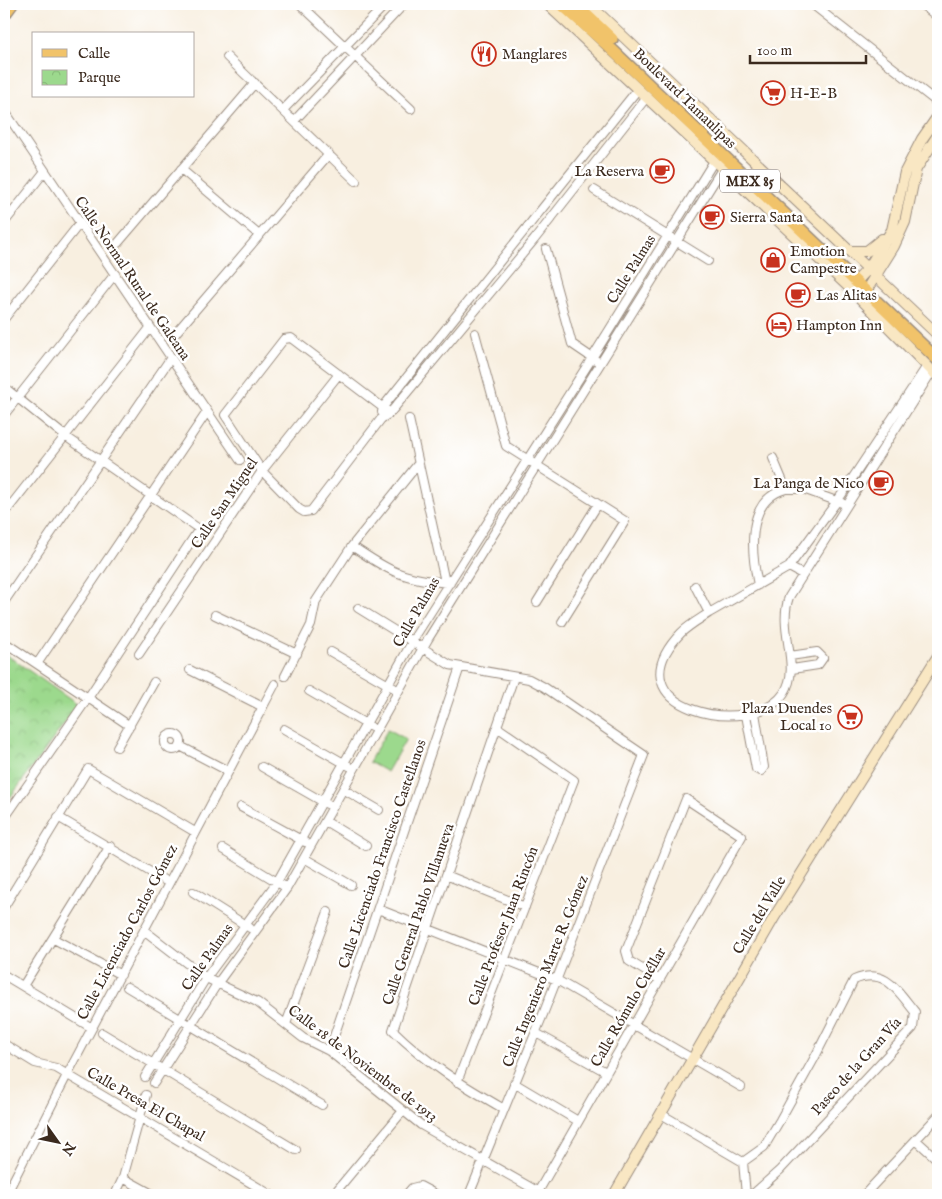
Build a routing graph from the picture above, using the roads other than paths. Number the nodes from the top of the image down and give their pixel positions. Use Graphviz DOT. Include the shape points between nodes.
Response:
graph roads {
  1 [pos="12,4"];
  2 [pos="300,4"];
  3 [pos="386,4"];
  4 [pos="404,4"];
  5 [pos="548,4"];
  6 [pos="561,4"];
  7 [pos="575,4"];
  8 [pos="588,4"];
  9 [pos="812,4"];
  10 [pos="921,4"];
  11 [pos="4,15"];
  12 [pos="938,17"];
  13 [pos="596,29"];
  14 [pos="615,41"];
  15 [pos="345,46"];
  16 [pos="596,50"];
  17 [pos="355,56"];
  18 [pos="228,57"];
  19 [pos="255,84"];
  20 [pos="638,89"];
  21 [pos="646,98"];
  22 [pos="938,103"];
  23 [pos="411,109"];
  24 [pos="283,110"];
  25 [pos="693,110"];
  26 [pos="5,115"];
  27 [pos="938,116"];
  28 [pos="294,121"];
  29 [pos="938,135"];
  30 [pos="329,154"];
  31 [pos="586,155"];
  32 [pos="596,162"];
  33 [pos="718,165"];
  34 [pos="181,169"];
  35 [pos="44,171"];
  36 [pos="356,181"];
  37 [pos="594,190"];
  38 [pos="768,205"];
  39 [pos="4,223"];
  40 [pos="80,223"];
  41 [pos="892,230"];
  42 [pos="524,232"];
  43 [pos="259,235"];
  44 [pos="668,236"];
  45 [pos="534,240"];
  46 [pos="676,241"];
  47 [pos="118,243"];
  48 [pos="546,249"];
  49 [pos="850,251"];
  50 [pos="708,261"];
  51 [pos="114,274"];
  52 [pos="859,279"];
  53 [pos="868,288"];
  54 [pos="462,308"];
  55 [pos="470,317"];
  56 [pos="4,319"];
  57 [pos="150,328"];
  58 [pos="898,329"];
  59 [pos="475,333"];
  60 [pos="174,335"];
  61 [pos="938,335"];
  62 [pos="938,351"];
  63 [pos="592,358"];
  64 [pos="170,359"];
  65 [pos="938,360"];
  66 [pos="600,364"];
  67 [pos="932,371"];
  68 [pos="340,374"];
  69 [pos="4,388"];
  70 [pos="17,398"];
  71 [pos="382,407"];
  72 [pos="207,412"];
  73 [pos="390,413"];
  74 [pos="4,415"];
  75 [pos="409,418"];
  76 [pos="381,419"];
  77 [pos="65,436"];
  78 [pos="773,458"];
  79 [pos="100,460"];
  80 [pos="240,460"];
  81 [pos="528,460"];
  82 [pos="418,464"];
  83 [pos="537,466"];
  84 [pos="262,471"];
  85 [pos="786,489"];
  86 [pos="151,495"];
  87 [pos="838,500"];
  88 [pos="598,504"];
  89 [pos="846,506"];
  90 [pos="4,514"];
  91 [pos="352,546"];
  92 [pos="789,567"];
  93 [pos="802,574"];
  94 [pos="447,582"];
  95 [pos="461,584"];
  96 [pos="758,585"];
  97 [pos="695,586"];
  98 [pos="4,602"];
  99 [pos="536,602"];
  100 [pos="358,608"];
  101 [pos="709,613"];
  102 [pos="215,614"];
  103 [pos="562,622"];
  104 [pos="4,642"];
  105 [pos="412,642"];
  106 [pos="422,649"];
  107 [pos="331,652"];
  108 [pos="139,654"];
  109 [pos="297,654"];
  110 [pos="790,656"];
  111 [pos="938,656"];
  112 [pos="37,664"];
  113 [pos="460,667"];
  114 [pos="792,669"];
  115 [pos="190,670"];
  116 [pos="285,676"];
  117 [pos="514,678"];
  118 [pos="154,682"];
  119 [pos="275,684"];
  120 [pos="390,685"];
  121 [pos="309,691"];
  122 [pos="400,691"];
  123 [pos="88,698"];
  124 [pos="263,707"];
  125 [pos="754,713"];
  126 [pos="746,715"];
  127 [pos="367,724"];
  128 [pos="130,726"];
  129 [pos="497,727"];
  130 [pos="284,729"];
  131 [pos="377,730"];
  132 [pos="759,739"];
  133 [pos="751,741"];
  134 [pos="180,746"];
  135 [pos="117,747"];
  136 [pos="345,764"];
  137 [pos="262,767"];
  138 [pos="355,770"];
  139 [pos="228,771"];
  140 [pos="344,789"];
  141 [pos="324,802"];
  142 [pos="241,807"];
  143 [pos="333,808"];
  144 [pos="379,810"];
  145 [pos="58,817"];
  146 [pos="4,818"];
  147 [pos="325,821"];
  148 [pos="195,832"];
  149 [pos="302,841"];
  150 [pos="110,846"];
  151 [pos="311,846"];
  152 [pos="366,846"];
  153 [pos="223,848"];
  154 [pos="304,858"];
  155 [pos="446,875"];
  156 [pos="169,882"];
  157 [pos="277,882"];
  158 [pos="351,885"];
  159 [pos="287,888"];
  160 [pos="192,892"];
  161 [pos="4,907"];
  162 [pos="525,907"];
  163 [pos="378,908"];
  164 [pos="328,912"];
  165 [pos="246,926"];
  166 [pos="428,929"];
  167 [pos="144,931"];
  168 [pos="255,932"];
  169 [pos="54,939"];
  170 [pos="505,959"];
  171 [pos="4,975"];
  172 [pos="121,975"];
  173 [pos="206,978"];
  174 [pos="557,980"];
  175 [pos="660,980"];
  176 [pos="217,984"];
  177 [pos="23,986"];
  178 [pos="128,987"];
  179 [pos="181,1019"];
  180 [pos="286,1024"];
  181 [pos="634,1025"];
  182 [pos="191,1026"];
  183 [pos="92,1028"];
  184 [pos="536,1032"];
  185 [pos="102,1034"];
  186 [pos="4,1044"];
  187 [pos="329,1051"];
  188 [pos="692,1059"];
  189 [pos="153,1064"];
  190 [pos="163,1070"];
  191 [pos="606,1072"];
  192 [pos="67,1075"];
  193 [pos="144,1077"];
  194 [pos="457,1082"];
  195 [pos="154,1083"];
  196 [pos="514,1084"];
  197 [pos="741,1088"];
  198 [pos="146,1095"];
  199 [pos="322,1105"];
  200 [pos="504,1109"];
  201 [pos="402,1112"];
  202 [pos="661,1114"];
  203 [pos="140,1116"];
  204 [pos="938,1116"];
  205 [pos="578,1121"];
  206 [pos="916,1140"];
  207 [pos="296,1150"];
  208 [pos="482,1160"];
  209 [pos="938,1160"];
  210 [pos="743,1162"];
  211 [pos="123,1178"];
  212 [pos="541,1194"];
  213 [pos="6,1195"];
  214 [pos="115,1195"];
  215 [pos="154,1195"];
  216 [pos="271,1195"];
  217 [pos="333,1195"];
  218 [pos="406,1195"];
  219 [pos="437,1195"];
  220 [pos="468,1195"];
  221 [pos="614,1195"];
  222 [pos="746,1195"];
  223 [pos="752,1195"];
  224 [pos="864,1195"];
  1 -- 11 [label="main road"];
  2 -- 15 [label="street"];
  3 -- 15 [label="street"];
  4 -- 17 [label="street"];
  5 -- 13 [label="street"];
  6 -- 13 [label="main road, Boulevard Tamaulipas / MEX 85"];
  7 -- 13 [label="main road, Boulevard Tamaulipas / MEX 85"];
  8 -- 13 [label="street"];
  9 -- 22 [label="street"];
  10 -- 12 [label="street"];
  13 -- 14 [label="main road, Boulevard Tamaulipas / MEX 85"];
  13 -- 14 [label="street"];
  13 -- 16 [label="street"];
  14 -- 16 [label="street"];
  14 -- 25 [label="main road, Boulevard Tamaulipas / MEX 85"];
  14 -- 38 [label="main road, Boulevard Tamaulipas / MEX 85"];
  15 -- 17 [label="street"];
  15 -- 24 [label="street"];
  16 -- 20 [label="street"];
  17 -- 23 [label="street"];
  17 -- 28 [label="street"];
  18 -- 19 [label="street"];
  19 -- 24 [label="street"];
  19 -- 34 [label="street"];
  20 -- 21 [label="street"];
  20 -- 31 [label="street"];
  21 -- 32 [label="street"];
  21 -- 33 [label="street"];
  24 -- 28 [label="street"];
  25 -- 49 [label="street"];
  25 -- 52 [label="main road, Boulevard Tamaulipas / MEX 85"];
  26 -- 35 [label="street, Calle Normal Rural de Galeana"];
  27 -- 41 [label="street" via="905,172"];
  28 -- 30 [label="street"];
  29 -- 53 [label="street" via="916,169 905,222"];
  30 -- 36 [label="street"];
  30 -- 43 [label="street"];
  31 -- 32 [label="street"];
  31 -- 42 [label="street"];
  32 -- 45 [label="street"];
  33 -- 38 [label="street"];
  33 -- 44 [label="street, Calle Palmas"];
  33 -- 46 [label="street, Calle Palmas"];
  34 -- 43 [label="street"];
  34 -- 47 [label="street"];
  35 -- 39 [label="street"];
  35 -- 40 [label="street, Calle Normal Rural de Galeana"];
  37 -- 44 [label="street"];
  38 -- 52 [label="main road, Boulevard Tamaulipas / MEX 85"];
  40 -- 51 [label="street, Calle Normal Rural de Galeana"];
  40 -- 56 [label="street"];
  41 -- 49 [label="street" via="875,247"];
  41 -- 52 [label="street"];
  42 -- 45 [label="street"];
  42 -- 54 [label="street"];
  43 -- 60 [label="street"];
  44 -- 46 [label="street"];
  44 -- 63 [label="street, Calle Palmas"];
  45 -- 55 [label="street"];
  46 -- 50 [label="street"];
  46 -- 66 [label="street, Calle Palmas"];
  48 -- 63 [label="street" via="572,344"];
  49 -- 52 [label="street"];
  51 -- 57 [label="street, Calle Normal Rural de Galeana"];
  51 -- 70 [label="street"];
  52 -- 53 [label="main road, Boulevard Tamaulipas / MEX 85"];
  52 -- 53 [label="street"];
  53 -- 58 [label="main road, Boulevard Tamaulipas / MEX 85"];
  53 -- 61 [label="street"];
  53 -- 62 [label="main road, Boulevard Tamaulipas / MEX 85"];
  54 -- 55 [label="street"];
  54 -- 71 [label="street"];
  55 -- 73 [label="street"];
  57 -- 64 [label="street, Calle Normal Rural de Galeana"];
  57 -- 77 [label="street"];
  58 -- 65 [label="main road, Boulevard Tamaulipas / MEX 85"];
  58 -- 67 [label="street"];
  59 -- 81 [label="street" via="506,446"];
  63 -- 66 [label="street"];
  63 -- 81 [label="street, Calle Palmas"];
  64 -- 72 [label="street, Calle Normal Rural de Galeana"];
  64 -- 79 [label="street"];
  66 -- 83 [label="street, Calle Palmas"];
  67 -- 87 [label="street"];
  67 -- 89 [label="street"];
  68 -- 71 [label="street"];
  68 -- 84 [label="street, Calle San Miguel"];
  68 -- 84 [label="street" via="295,339 284,339 225,415"];
  69 -- 70 [label="street"];
  70 -- 74 [label="street"];
  70 -- 77 [label="street"];
  71 -- 73 [label="street"];
  71 -- 76 [label="street"];
  72 -- 80 [label="street, Calle Normal Rural de Galeana"];
  72 -- 86 [label="street"];
  73 -- 76 [label="street"];
  75 -- 82 [label="street"];
  76 -- 84 [label="street" via="311,511 299,509"];
  77 -- 79 [label="street"];
  77 -- 90 [label="street"];
  78 -- 85 [label="street"];
  79 -- 86 [label="street"];
  79 -- 98 [label="street"];
  81 -- 83 [label="street"];
  81 -- 94 [label="street, Calle Palmas"];
  82 -- 91 [label="street"];
  82 -- 94 [label="street"];
  83 -- 88 [label="street"];
  83 -- 95 [label="street, Calle Palmas"];
  84 -- 108 [label="street, Calle San Miguel"];
  85 -- 87 [label="street" via="803,490"];
  85 -- 96 [label="street" via="770,496 761,506 757,519 752,551"];
  86 -- 112 [label="street"];
  86 -- 123 [label="street" via="199,529"];
  87 -- 89 [label="street"];
  87 -- 92 [label="street"];
  88 -- 99 [label="street"];
  88 -- 103 [label="street" via="625,521"];
  89 -- 93 [label="street"];
  91 -- 94 [label="street" via="385,569 402,576"];
  91 -- 109 [label="street" via="316,601 312,624"];
  92 -- 93 [label="street"];
  92 -- 96 [label="street"];
  93 -- 110 [label="street" via="784,609"];
  94 -- 95 [label="street"];
  94 -- 105 [label="street, Calle Palmas"];
  95 -- 106 [label="street, Calle Palmas"];
  96 -- 101 [label="street"];
  97 -- 101 [label="street"];
  100 -- 105 [label="street"];
  101 -- 126 [label="street" via="682,632 669,648 662,664 661,680 678,704 710,714"];
  102 -- 109 [label="street"];
  104 -- 112 [label="street"];
  105 -- 106 [label="street"];
  105 -- 120 [label="street, Calle Palmas"];
  106 -- 113 [label="street"];
  106 -- 122 [label="street, Calle Palmas"];
  107 -- 120 [label="street"];
  109 -- 116 [label="street"];
  110 -- 114 [label="street"];
  110 -- 114 [label="street" via="817,652 823,658 818,665"];
  111 -- 188 [label="street, Calle del Valle" via="775,916"];
  112 -- 123 [label="street"];
  113 -- 117 [label="street"];
  113 -- 163 [label="street, Calle Licenciado Francisco Castellanos"];
  114 -- 125 [label="street" via="785,692 776,703"];
  115 -- 124 [label="street"];
  117 -- 129 [label="street, Calle General Pablo Villanueva"];
  117 -- 174 [label="street, Calle Ingeniero Marte R. Gómez" via="528,679 544,687 644,755"];
  118 -- 128 [label="street"];
  119 -- 124 [label="street, Calle Licenciado Carlos Gómez"];
  120 -- 122 [label="street"];
  120 -- 127 [label="street, Calle Palmas"];
  121 -- 127 [label="street"];
  122 -- 131 [label="street, Calle Palmas"];
  123 -- 128 [label="street"];
  123 -- 146 [label="street"];
  124 -- 139 [label="street, Calle Licenciado Carlos Gómez"];
  125 -- 126 [label="street"];
  125 -- 132 [label="street"];
  126 -- 133 [label="street"];
  127 -- 131 [label="street"];
  127 -- 136 [label="street, Calle Palmas"];
  128 -- 135 [label="street"];
  129 -- 155 [label="street, Calle General Pablo Villanueva"];
  129 -- 162 [label="street, Calle Profesor Juan Rincón" via="574,780"];
  130 -- 136 [label="street"];
  131 -- 138 [label="street, Calle Palmas"];
  132 -- 133 [label="street"];
  132 -- 133 [label="street" via="764,767 761,771 756,769"];
  134 -- 139 [label="street"];
  136 -- 138 [label="street"];
  136 -- 141 [label="street, Calle Palmas"];
  137 -- 141 [label="street"];
  138 -- 140 [label="street, Calle Palmas"];
  139 -- 148 [label="street, Calle Licenciado Carlos Gómez"];
  140 -- 143 [label="street, Calle Palmas"];
  140 -- 144 [label="street"];
  141 -- 143 [label="street"];
  141 -- 149 [label="street, Calle Palmas"];
  142 -- 149 [label="street"];
  143 -- 147 [label="street, Calle Palmas"];
  145 -- 148 [label="street" via="88,769"];
  145 -- 150 [label="street"];
  145 -- 161 [label="street"];
  147 -- 151 [label="street, Calle Palmas"];
  147 -- 152 [label="street"];
  148 -- 156 [label="street, Calle Licenciado Carlos Gómez"];
  149 -- 151 [label="street"];
  149 -- 157 [label="street, Calle Palmas"];
  150 -- 156 [label="street"];
  150 -- 169 [label="street"];
  151 -- 154 [label="street, Calle Palmas"];
  153 -- 157 [label="street"];
  154 -- 158 [label="street"];
  154 -- 159 [label="street, Calle Palmas"];
  155 -- 162 [label="street"];
  155 -- 166 [label="street, Calle General Pablo Villanueva"];
  156 -- 167 [label="street, Calle Licenciado Carlos Gómez"];
  157 -- 159 [label="street"];
  157 -- 165 [label="street, Calle Palmas"];
  159 -- 168 [label="street, Calle Palmas"];
  160 -- 165 [label="street"];
  162 -- 170 [label="street, Calle Profesor Juan Rincón"];
  163 -- 166 [label="street"];
  163 -- 187 [label="street, Calle Licenciado Francisco Castellanos"];
  164 -- 180 [label="street"];
  165 -- 168 [label="street"];
  165 -- 173 [label="street, Calle Palmas"];
  166 -- 170 [label="street"];
  166 -- 194 [label="street, Calle General Pablo Villanueva" via="392,1030 413,1051"];
  167 -- 172 [label="street, Calle Licenciado Carlos Gómez"];
  167 -- 173 [label="street, Calle 18 de Noviembre de 1913"];
  168 -- 176 [label="street, Calle Palmas"];
  169 -- 172 [label="street"];
  169 -- 177 [label="street"];
  170 -- 174 [label="street"];
  170 -- 194 [label="street, Calle Profesor Juan Rincón"];
  171 -- 177 [label="street"];
  172 -- 183 [label="street, Calle Licenciado Carlos Gómez"];
  173 -- 176 [label="street, Calle 18 de Noviembre de 1913"];
  173 -- 179 [label="street, Calle Palmas"];
  174 -- 181 [label="street"];
  174 -- 184 [label="street, Calle Ingeniero Marte R. Gómez"];
  175 -- 175 [label="street, Calle Rómulo Cuéllar" via="742,836 686,799 626,951 629,961"];
  175 -- 181 [label="street, Calle Rómulo Cuéllar"];
  176 -- 180 [label="street, Calle 18 de Noviembre de 1913" via="257,1002"];
  176 -- 182 [label="street, Calle Palmas"];
  177 -- 183 [label="street"];
  178 -- 179 [label="street"];
  179 -- 182 [label="street"];
  179 -- 189 [label="street, Calle Palmas"];
  180 -- 187 [label="street, Calle 18 de Noviembre de 1913" via="303,1038"];
  181 -- 188 [label="street"];
  181 -- 191 [label="street, Calle Rómulo Cuéllar"];
  182 -- 190 [label="street, Calle Palmas"];
  182 -- 199 [label="street"];
  183 -- 192 [label="street, Calle Licenciado Carlos Gómez"];
  184 -- 191 [label="street"];
  184 -- 196 [label="street, Calle Ingeniero Marte R. Gómez"];
  185 -- 189 [label="street"];
  186 -- 192 [label="street, Calle Presa El Chapal" via="35,1063 56,1068"];
  187 -- 201 [label="street, Calle 18 de Noviembre de 1913"];
  188 -- 197 [label="street"];
  188 -- 202 [label="street, Calle del Valle"];
  189 -- 190 [label="street"];
  189 -- 193 [label="street, Calle Palmas"];
  190 -- 195 [label="street, Calle Palmas"];
  190 -- 207 [label="street"];
  191 -- 205 [label="street, Calle Rómulo Cuéllar"];
  192 -- 203 [label="street, Calle Presa El Chapal"];
  192 -- 213 [label="street, Calle Licenciado Carlos Gómez"];
  194 -- 200 [label="street, Calle General Pablo Villanueva"];
  196 -- 200 [label="street, Calle Ingeniero Marte R. Gómez"];
  196 -- 205 [label="street"];
  198 -- 203 [label="street"];
  200 -- 208 [label="street, Calle Ingeniero Marte R. Gómez"];
  201 -- 208 [label="street, Calle 18 de Noviembre de 1913"];
  201 -- 217 [label="street"];
  202 -- 210 [label="street"];
  202 -- 221 [label="street, Calle del Valle"];
  203 -- 211 [label="street"];
  203 -- 216 [label="street, Calle Presa El Chapal"];
  204 -- 206 [label="street"];
  205 -- 212 [label="street, Calle Rómulo Cuéllar"];
  206 -- 209 [label="street"];
  206 -- 224 [label="street"];
  208 -- 212 [label="street, Calle 18 de Noviembre de 1913"];
  208 -- 220 [label="street, Calle Ingeniero Marte R. Gómez"];
  210 -- 222 [label="street"];
  210 -- 223 [label="street, Paseo de la Gran Vía" via="764,1147 854,980 865,975 883,977 915,1012 913,1028 780,1170"];
  211 -- 214 [label="street"];
  211 -- 215 [label="street"];
  218 -- 219 [label="street" via="415,1186"];
}
